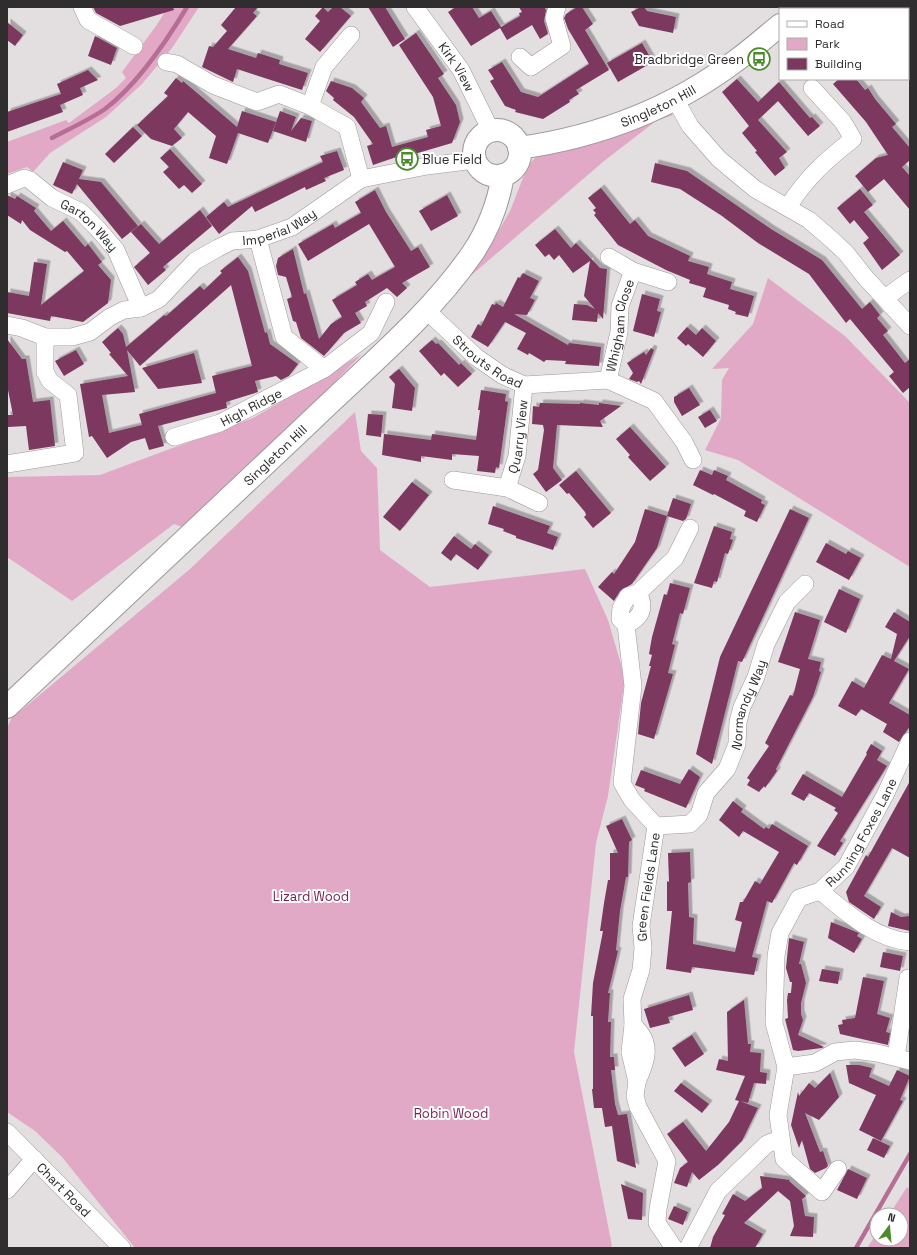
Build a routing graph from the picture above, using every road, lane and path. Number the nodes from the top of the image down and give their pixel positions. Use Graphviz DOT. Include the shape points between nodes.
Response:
graph roads {
  1 [pos="82,7"];
  2 [pos="416,7"];
  3 [pos="557,7"];
  4 [pos="779,26"];
  5 [pos="351,35"];
  6 [pos="134,46"];
  7 [pos="520,57"];
  8 [pos="166,62"];
  9 [pos="812,88"];
  10 [pos="675,99"];
  11 [pos="310,106"];
  12 [pos="492,131"];
  13 [pos="519,148"];
  14 [pos="475,160"];
  15 [pos="503,175"];
  16 [pos="361,179"];
  17 [pos="7,185"];
  18 [pos="788,207"];
  19 [pos="258,239"];
  20 [pos="609,257"];
  21 [pos="632,271"];
  22 [pos="910,280"];
  23 [pos="668,282"];
  24 [pos="884,298"];
  25 [pos="386,302"];
  26 [pos="141,308"];
  27 [pos="426,310"];
  28 [pos="7,325"];
  29 [pos="910,326"];
  30 [pos="45,337"];
  31 [pos="324,369"];
  32 [pos="608,380"];
  33 [pos="524,385"];
  34 [pos="174,438"];
  35 [pos="693,460"];
  36 [pos="7,464"];
  37 [pos="452,480"];
  38 [pos="507,488"];
  39 [pos="539,503"];
  40 [pos="690,528"];
  41 [pos="805,584"];
  42 [pos="7,707"];
  43 [pos="910,741"];
  44 [pos="656,826"];
  45 [pos="820,891"];
  46 [pos="910,942"];
  47 [pos="908,978"];
  48 [pos="903,1059"];
  49 [pos="786,1067"];
  50 [pos="7,1132"];
  51 [pos="780,1140"];
  52 [pos="34,1159"];
  53 [pos="838,1169"];
  54 [pos="7,1190"];
  55 [pos="122,1248"];
  56 [pos="674,1248"];
  57 [pos="688,1248"];
  1 -- 6 [label="street" via="88,20"];
  2 -- 12 [label="street, Kirk View" via="461,70"];
  3 -- 7 [label="street" via="554,18 562,46 531,67"];
  4 -- 10 [label="street, Singleton Hill" via="737,61"];
  5 -- 11 [label="street" via="324,67"];
  8 -- 11 [label="street" via="177,64 213,85 258,102 279,94"];
  9 -- 18 [label="street" via="843,122 853,139 822,163 800,188"];
  10 -- 13 [label="street, Singleton Hill" via="637,117 590,134"];
  10 -- 18 [label="street" via="690,126 719,159 755,189"];
  11 -- 16 [label="street" via="347,127"];
  12 -- 13 [label="street" via="506,132 517,142"];
  12 -- 14 [label="street" via="479,139 474,153"];
  13 -- 15 [label="street" via="520,156 514,168"];
  14 -- 15 [label="street" via="483,171 496,176"];
  14 -- 16 [label="street, Imperial Way"];
  15 -- 27 [label="street, Singleton Hill" via="498,203 486,230 462,268"];
  16 -- 19 [label="street, Imperial Way" via="292,226"];
  17 -- 26 [label="street, Garton Way" via="24,178 30,180 52,198 81,212 116,250"];
  18 -- 24 [label="street" via="809,220 846,253"];
  19 -- 26 [label="street, Imperial Way" via="232,241 218,248 195,262 159,299"];
  19 -- 31 [label="street" via="284,337"];
  20 -- 21 [label="street, Whigham Close"];
  21 -- 23 [label="street, Whigham Close"];
  21 -- 32 [label="street, Whigham Close" via="620,306 619,332"];
  22 -- 24 [label="street"];
  24 -- 29 [label="street"];
  25 -- 31 [label="street, High Ridge" via="371,333"];
  26 -- 30 [label="street, Imperial Way" via="124,310 90,332 72,337"];
  27 -- 33 [label="street, Strouts Road" via="476,357 502,375"];
  27 -- 42 [label="street, Singleton Hill"];
  28 -- 30 [label="street, Imperial Way"];
  30 -- 36 [label="street" via="45,372 50,381 68,395 75,453"];
  31 -- 34 [label="street, High Ridge" via="220,423"];
  32 -- 33 [label="street, Strouts Road"];
  32 -- 35 [label="street, Strouts Road" via="654,401 684,442"];
  33 -- 38 [label="street, Quarry View" via="517,456"];
  37 -- 38 [label="street, Quarry View"];
  38 -- 39 [label="street, Quarry View"];
  40 -- 44 [label="street, Green Fields Lane" via="675,558 638,593 628,596 621,608 620,619 626,625 633,686 622,783 632,800"];
  41 -- 44 [label="street, Normandy Way" via="787,602 766,644 756,677 742,707 737,744 727,769 706,793 699,816 690,824"];
  43 -- 45 [label="street, Running Foxes Lane" via="885,795 846,867"];
  44 -- 56 [label="street, Green Fields Lane" via="641,926 643,948 640,970 632,999 630,1052 637,1082 638,1107 667,1161 657,1223"];
  45 -- 46 [label="street" via="873,931 895,941"];
  45 -- 49 [label="street, Running Foxes Lane" via="799,898 780,933 776,956 774,1022"];
  47 -- 48 [label="street"];
  48 -- 49 [label="street" via="855,1050 835,1052 815,1063"];
  49 -- 51 [label="street, Running Foxes Lane" via="778,1115"];
  50 -- 52 [label="street, Chart Road"];
  51 -- 53 [label="street, Running Foxes Lane" via="784,1159 822,1192"];
  51 -- 57 [label="street" via="767,1144 718,1191"];
  52 -- 54 [label="street"];
  52 -- 55 [label="street, Chart Road"];
}
